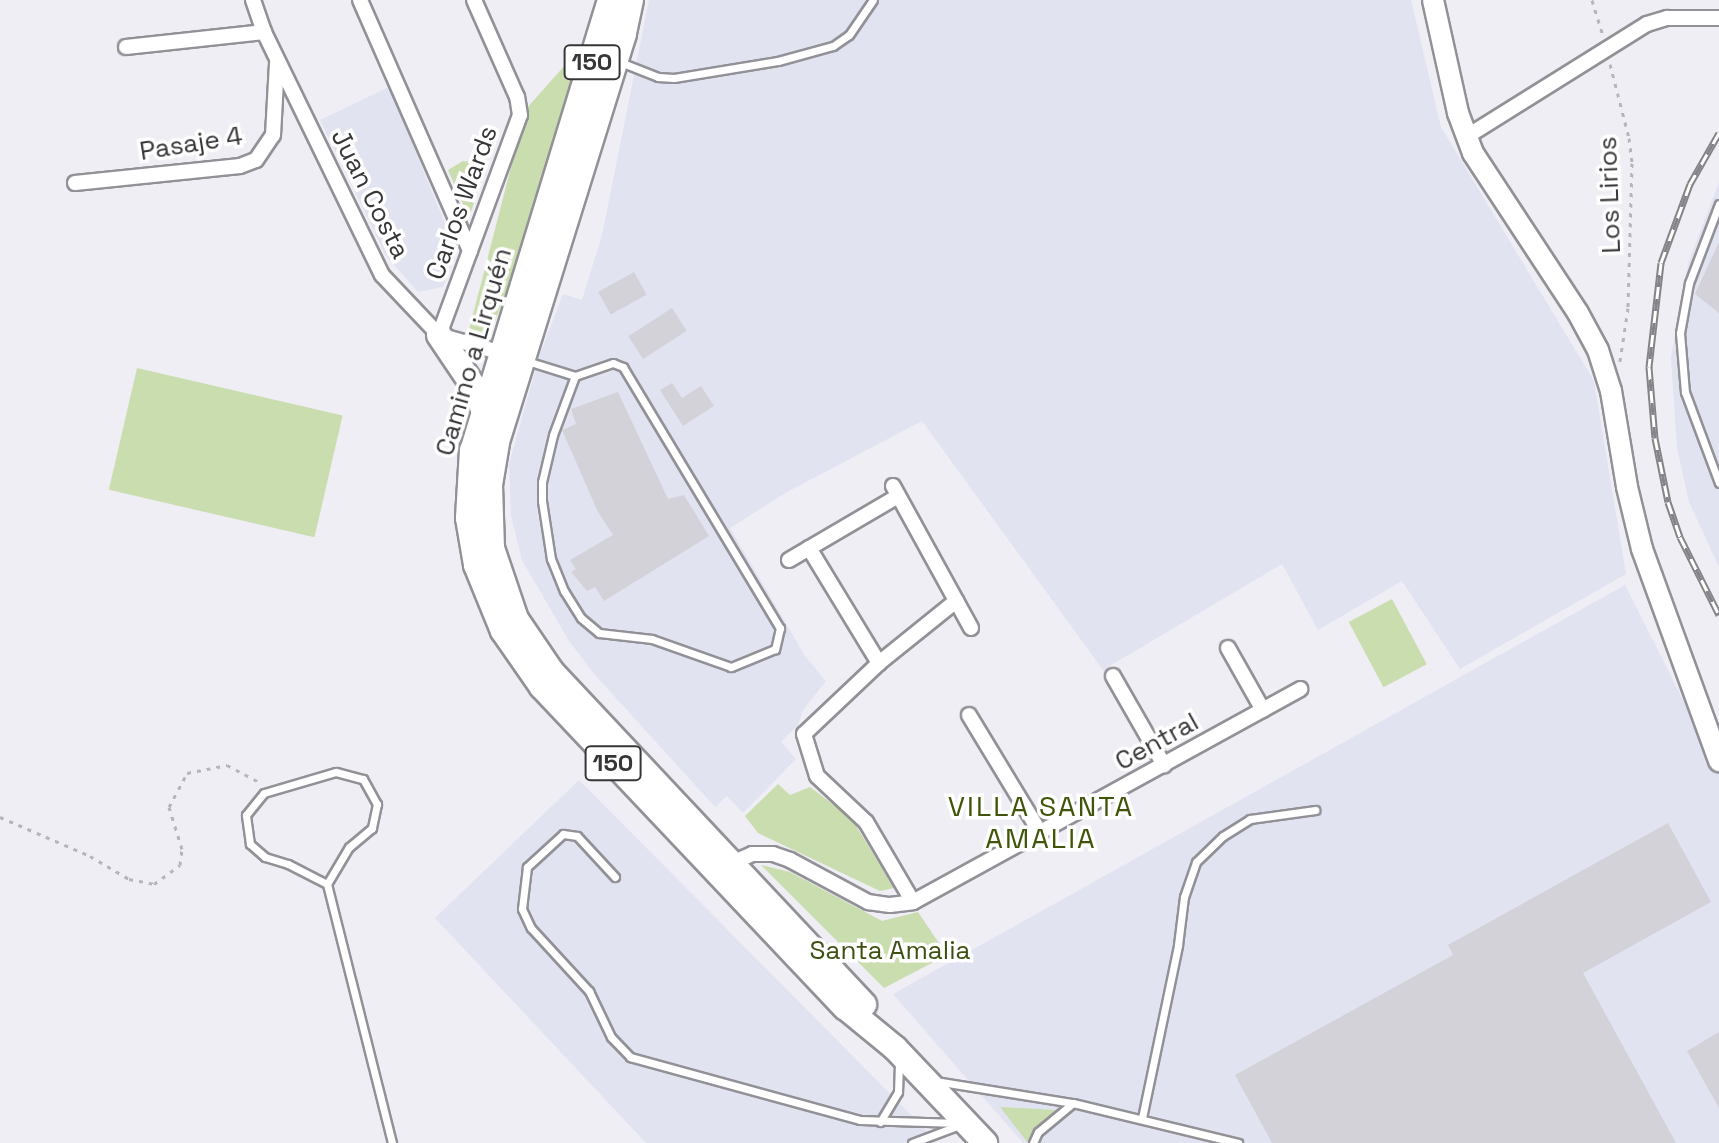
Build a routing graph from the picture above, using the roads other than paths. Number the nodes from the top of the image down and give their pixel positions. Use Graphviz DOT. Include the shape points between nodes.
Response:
graph roads {
  1 [pos="253,0"];
  2 [pos="360,0"];
  3 [pos="474,0"];
  4 [pos="610,0"];
  5 [pos="631,0"];
  6 [pos="873,0"];
  7 [pos="1433,0"];
  8 [pos="1719,18"];
  9 [pos="264,32"];
  10 [pos="126,47"];
  11 [pos="277,59"];
  12 [pos="616,60"];
  13 [pos="1466,137"];
  14 [pos="75,183"];
  15 [pos="1719,204"];
  16 [pos="470,251"];
  17 [pos="439,335"];
  18 [pos="511,356"];
  19 [pos="575,376"];
  20 [pos="483,409"];
  21 [pos="1719,483"];
  22 [pos="809,548"];
  23 [pos="789,560"];
  24 [pos="956,601"];
  25 [pos="971,628"];
  26 [pos="1228,648"];
  27 [pos="879,663"];
  28 [pos="1113,676"];
  29 [pos="1300,689"];
  30 [pos="1263,710"];
  31 [pos="969,715"];
  32 [pos="1719,761"];
  33 [pos="1164,765"];
  34 [pos="1315,810"];
  35 [pos="1041,834"];
  36 [pos="732,863"];
  37 [pos="615,877"];
  38 [pos="327,884"];
  39 [pos="913,902"];
  40 [pos="895,1048"];
  41 [pos="925,1080"];
  42 [pos="1073,1103"];
  43 [pos="1142,1118"];
  44 [pos="880,1122"];
  45 [pos="966,1123"];
  46 [pos="392,1143"];
  47 [pos="912,1143"];
  48 [pos="985,1143"];
  49 [pos="1033,1143"];
  50 [pos="1238,1143"];
  1 -- 9 [label="street, Juan Costa"];
  2 -- 16 [label="street"];
  3 -- 16 [label="street, Carlos Wards" via="520,109"];
  4 -- 18 [label="main road, Camino a Lirquén / 150"];
  5 -- 12 [label="main road, Camino a Lirquén / 150"];
  6 -- 12 [label="lane" via="849,35 833,46 778,61 674,78"];
  7 -- 13 [label="street"];
  8 -- 13 [label="street" via="1657,20"];
  9 -- 10 [label="street"];
  9 -- 11 [label="street, Juan Costa"];
  11 -- 14 [label="street, Pasaje 4" via="273,135 256,160"];
  11 -- 17 [label="street, Juan Costa" via="373,259 403,301"];
  12 -- 18 [label="main road, Camino a Lirquén / 150"];
  13 -- 32 [label="street" via="1589,331 1611,391 1642,549"];
  15 -- 21 [label="lane" via="1689,283 1680,333 1685,392"];
  16 -- 17 [label="street, Carlos Wards"];
  17 -- 18 [label="street, Juan Costa"];
  17 -- 20 [label="main road"];
  18 -- 19 [label="lane"];
  18 -- 20 [label="main road, Camino a Lirquén / 150"];
  18 -- 36 [label="main road, Camino a Lirquén / 150" via="490,485 492,548 506,597 552,672"];
  19 -- 19 [label="lane" via="613,363 623,367 780,628 775,649 731,667 652,639 599,633 581,618 551,559 542,501 553,435"];
  20 -- 40 [label="main road, Camino a Lirquén / 150" via="468,472 468,518 484,588 514,649 559,706 845,1007"];
  22 -- 23 [label="street"];
  22 -- 24 [label="street" via="896,491"];
  22 -- 27 [label="street"];
  24 -- 25 [label="street"];
  24 -- 27 [label="street"];
  26 -- 30 [label="street"];
  27 -- 39 [label="street" via="804,734 820,781 866,822"];
  28 -- 33 [label="street"];
  29 -- 30 [label="street, Central"];
  30 -- 33 [label="street, Central"];
  31 -- 35 [label="street"];
  33 -- 35 [label="street, Central"];
  34 -- 43 [label="lane" via="1250,819 1196,862 1184,897"];
  35 -- 39 [label="street, Central"];
  36 -- 39 [label="street, Central" via="752,854 773,854 868,902"];
  36 -- 40 [label="main road, Camino a Lirquén / 150" via="858,996"];
  37 -- 44 [label="lane" via="577,836 563,834 527,867 522,909 531,928 589,991 611,1037 630,1057"];
  38 -- 38 [label="lane" via="265,857 250,844 246,815 264,793 336,772 363,779 377,804 372,828 349,847"];
  38 -- 46 [label="lane"];
  40 -- 41 [label="main road, Camino a Lirquén / 150"];
  40 -- 44 [label="lane" via="898,1092"];
  41 -- 42 [label="lane"];
  41 -- 45 [label="main road, Camino a Lirquén / 150"];
  42 -- 43 [label="lane"];
  42 -- 49 [label="lane" via="1038,1132"];
  43 -- 50 [label="lane"];
  44 -- 45 [label="lane"];
  45 -- 47 [label="lane"];
  45 -- 48 [label="main road, Camino a Lirquén / 150"];
}
